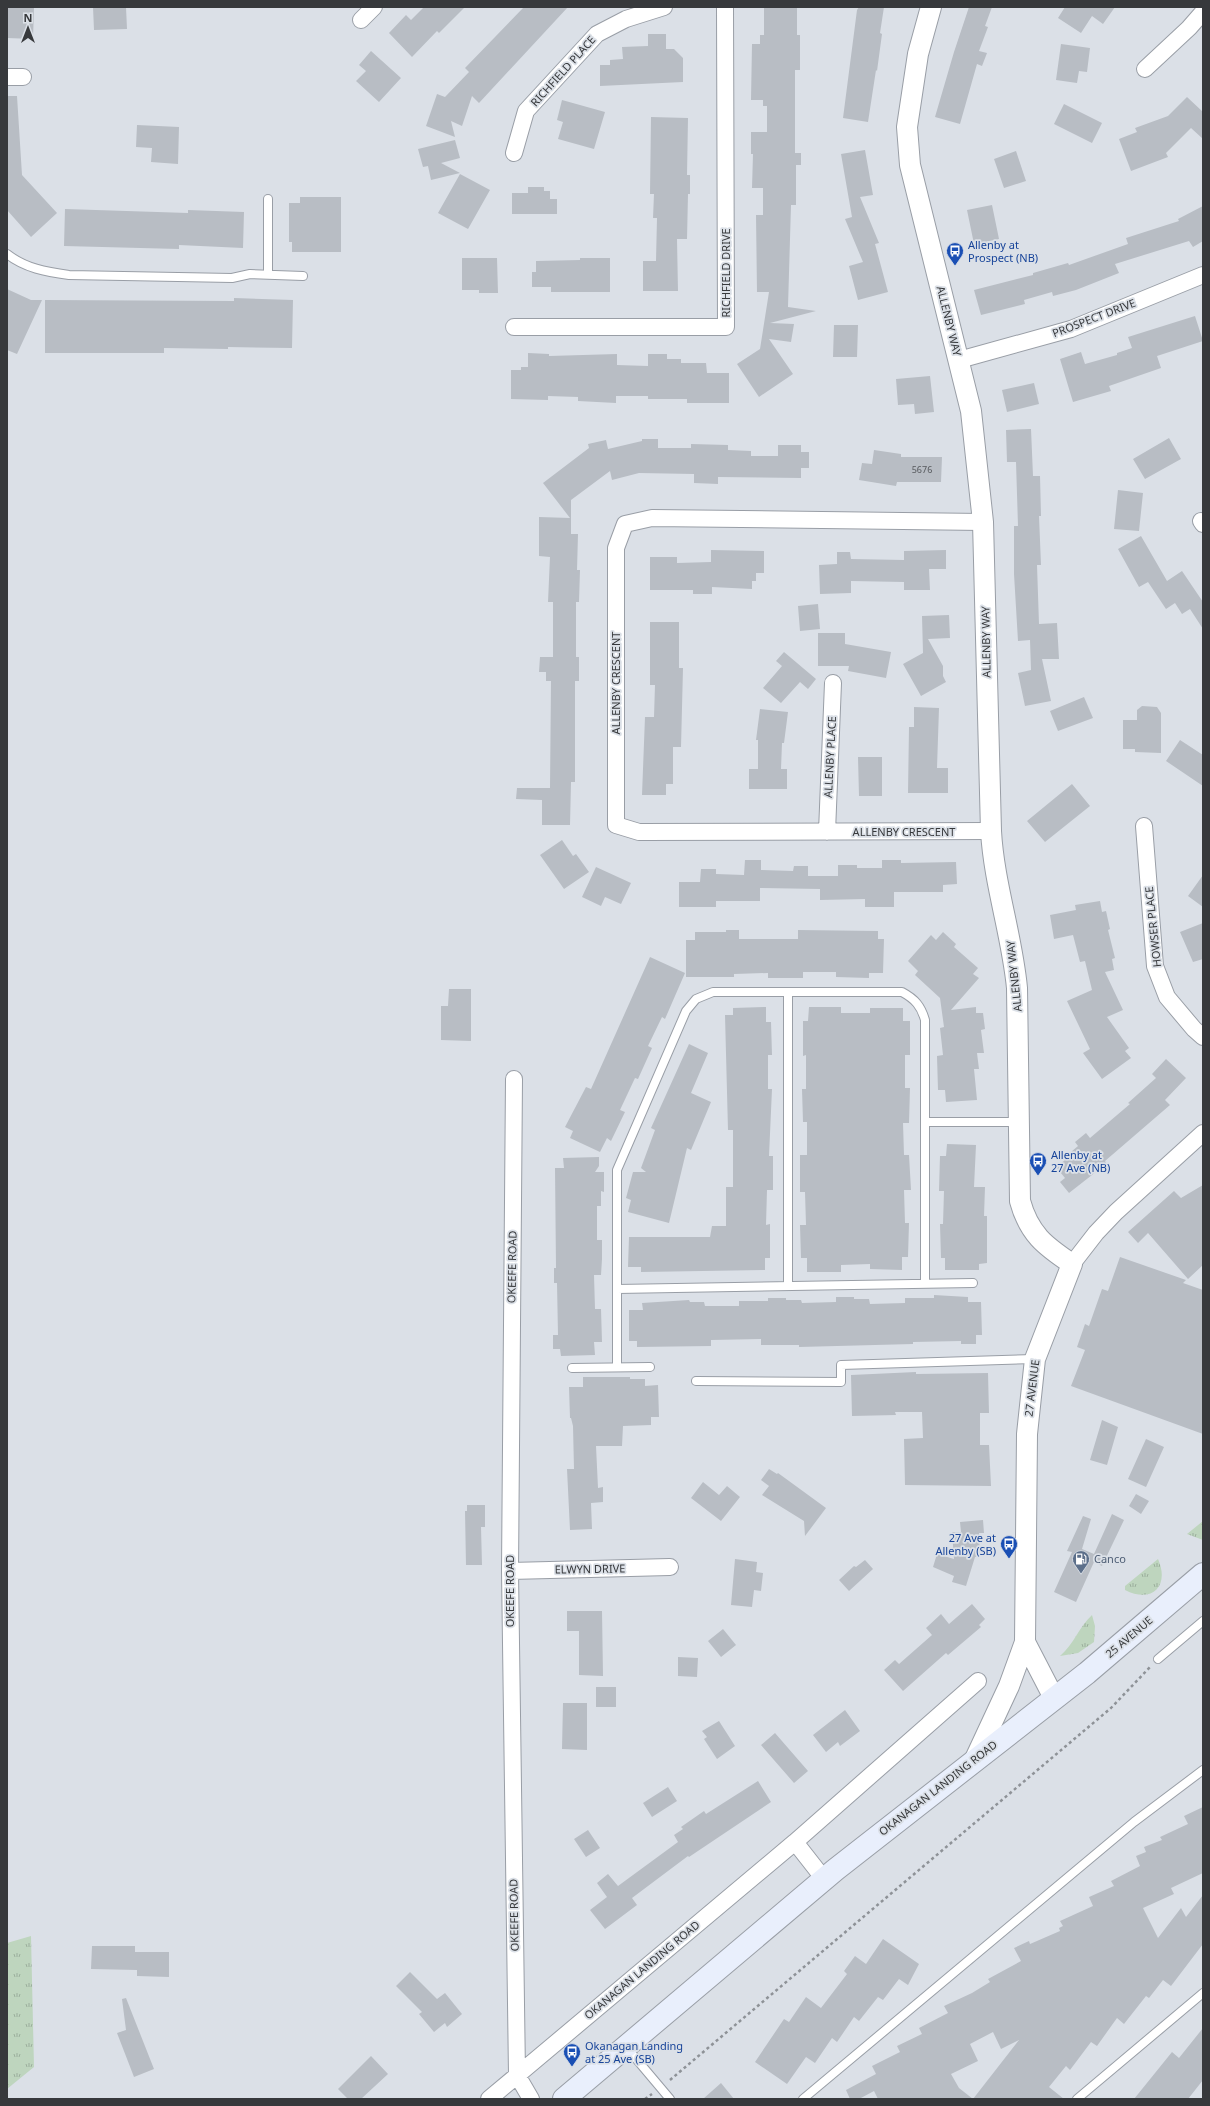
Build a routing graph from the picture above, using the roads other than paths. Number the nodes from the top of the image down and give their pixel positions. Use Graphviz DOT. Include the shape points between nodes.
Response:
graph roads {
  1 [pos="374,7"];
  2 [pos="664,7"];
  3 [pos="725,7"];
  4 [pos="931,7"];
  5 [pos="1203,12"];
  6 [pos="361,20"];
  7 [pos="1144,69"];
  8 [pos="7,77"];
  9 [pos="23,77"];
  10 [pos="514,153"];
  11 [pos="268,199"];
  12 [pos="7,254"];
  13 [pos="268,274"];
  14 [pos="1203,275"];
  15 [pos="302,276"];
  16 [pos="514,327"];
  17 [pos="959,360"];
  18 [pos="983,522"];
  19 [pos="834,683"];
  20 [pos="1144,826"];
  21 [pos="991,831"];
  22 [pos="827,832"];
  23 [pos="788,992"];
  24 [pos="1203,1037"];
  25 [pos="514,1079"];
  26 [pos="925,1122"];
  27 [pos="1018,1122"];
  28 [pos="1203,1133"];
  29 [pos="1072,1264"];
  30 [pos="925,1283"];
  31 [pos="973,1283"];
  32 [pos="788,1285"];
  33 [pos="617,1289"];
  34 [pos="1035,1359"];
  35 [pos="617,1367"];
  36 [pos="650,1367"];
  37 [pos="572,1368"];
  38 [pos="696,1381"];
  39 [pos="670,1567"];
  40 [pos="510,1571"];
  41 [pos="1203,1574"];
  42 [pos="1203,1621"];
  43 [pos="1024,1642"];
  44 [pos="1158,1659"];
  45 [pos="978,1682"];
  46 [pos="1054,1698"];
  47 [pos="975,1759"];
  48 [pos="1203,1770"];
  49 [pos="795,1842"];
  50 [pos="824,1879"];
  51 [pos="1203,1993"];
  52 [pos="626,2046"];
  53 [pos="516,2075"];
  54 [pos="489,2099"];
  55 [pos="531,2099"];
  56 [pos="564,2099"];
  57 [pos="670,2099"];
  58 [pos="803,2099"];
  59 [pos="1077,2099"];
  1 -- 6 [label="street"];
  2 -- 10 [label="street, RICHFIELD PLACE" via="626,19 597,34 526,111"];
  3 -- 16 [label="street, RICHFIELD DRIVE" via="726,327"];
  4 -- 17 [label="street, ALLENBY WAY" via="918,54 907,127 910,166"];
  5 -- 7 [label="street"];
  8 -- 9 [label="street"];
  11 -- 13 [label="lane"];
  12 -- 13 [label="lane" via="15,260 46,272 69,275 232,278"];
  13 -- 15 [label="lane"];
  14 -- 17 [label="street, PROSPECT DRIVE" via="1071,329"];
  17 -- 18 [label="street, ALLENBY WAY" via="971,411"];
  18 -- 21 [label="street, ALLENBY WAY"];
  18 -- 22 [label="street, ALLENBY CRESCENT" via="652,518 625,524 616,548 616,826 639,832"];
  19 -- 22 [label="street, ALLENBY PLACE"];
  20 -- 24 [label="street, HOWSER PLACE" via="1155,966 1167,997 1194,1030"];
  21 -- 22 [label="street, ALLENBY CRESCENT"];
  21 -- 27 [label="street, ALLENBY WAY" via="992,859 1013,954 1017,988"];
  23 -- 26 [label="lane" via="902,992 918,1002 925,1020"];
  23 -- 32 [label="lane"];
  23 -- 33 [label="lane" via="713,992 696,999 686,1011 617,1170"];
  25 -- 40 [label="street, OKEEFE ROAD"];
  26 -- 27 [label="lane"];
  26 -- 30 [label="lane"];
  27 -- 29 [label="street, ALLENBY WAY" via="1018,1172 1020,1201 1024,1214 1040,1240"];
  28 -- 29 [label="street, 27 AVENUE" via="1116,1212"];
  29 -- 34 [label="street, 27 AVENUE"];
  30 -- 31 [label="lane"];
  30 -- 32 [label="lane"];
  32 -- 33 [label="lane"];
  33 -- 35 [label="lane"];
  34 -- 38 [label="lane" via="841,1365 840,1382"];
  34 -- 43 [label="street, 27 AVENUE" via="1027,1434"];
  35 -- 36 [label="lane"];
  35 -- 37 [label="lane"];
  39 -- 40 [label="street, ELWYN DRIVE"];
  40 -- 53 [label="street, OKEEFE ROAD"];
  41 -- 46 [label="main road, 25 AVENUE"];
  42 -- 44 [label="lane"];
  43 -- 46 [label="street, 27 AVENUE"];
  43 -- 47 [label="street" via="1009,1686"];
  45 -- 49 [label="street, OKANAGAN LANDING ROAD"];
  46 -- 47 [label="main road, OKANAGAN LANDING ROAD"];
  47 -- 50 [label="main road, OKANAGAN LANDING ROAD"];
  48 -- 58 [label="lane" via="1134,1822"];
  49 -- 50 [label="street"];
  49 -- 53 [label="street, OKANAGAN LANDING ROAD"];
  50 -- 52 [label="main road, OKANAGAN LANDING ROAD"];
  51 -- 59 [label="lane"];
  52 -- 56 [label="main road, OKANAGAN LANDING ROAD"];
  52 -- 57 [label="lane"];
  53 -- 54 [label="street, OKANAGAN LANDING ROAD"];
  53 -- 55 [label="street"];
}
